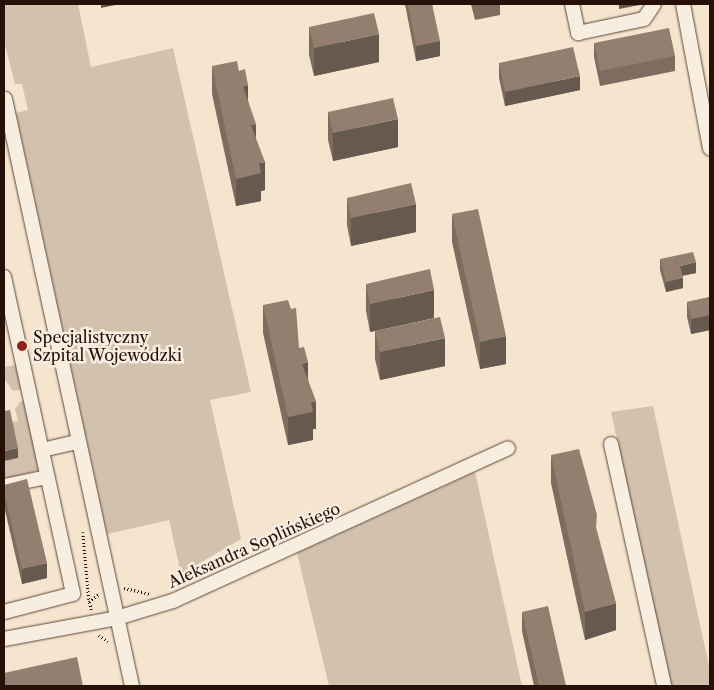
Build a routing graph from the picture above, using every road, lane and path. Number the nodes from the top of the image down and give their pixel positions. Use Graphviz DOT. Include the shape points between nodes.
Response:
graph roads {
  1 [pos="572,4"];
  2 [pos="654,4"];
  3 [pos="683,4"];
  4 [pos="5,99"];
  5 [pos="710,148"];
  6 [pos="4,277"];
  7 [pos="78,442"];
  8 [pos="611,444"];
  9 [pos="508,448"];
  10 [pos="42,450"];
  11 [pos="48,477"];
  12 [pos="4,486"];
  13 [pos="4,612"];
  14 [pos="117,618"];
  15 [pos="91,634"];
  16 [pos="4,639"];
  17 [pos="112,648"];
  18 [pos="132,686"];
  19 [pos="664,686"];
  1 -- 2 [label="street" via="578,32 644,19"];
  3 -- 5 [label="street"];
  4 -- 7 [label="street"];
  6 -- 10 [label="street"];
  7 -- 10 [label="street"];
  7 -- 14 [label="street"];
  8 -- 19 [label="street"];
  9 -- 14 [label="street, Aleksandra Soplińskiego" via="173,601"];
  10 -- 11 [label="street"];
  11 -- 12 [label="street"];
  11 -- 13 [label="street" via="73,594"];
  14 -- 16 [label="street, Aleksandra Soplińskiego"];
  14 -- 18 [label="street"];
  15 -- 17 [label="path" via="105,638"];
}
